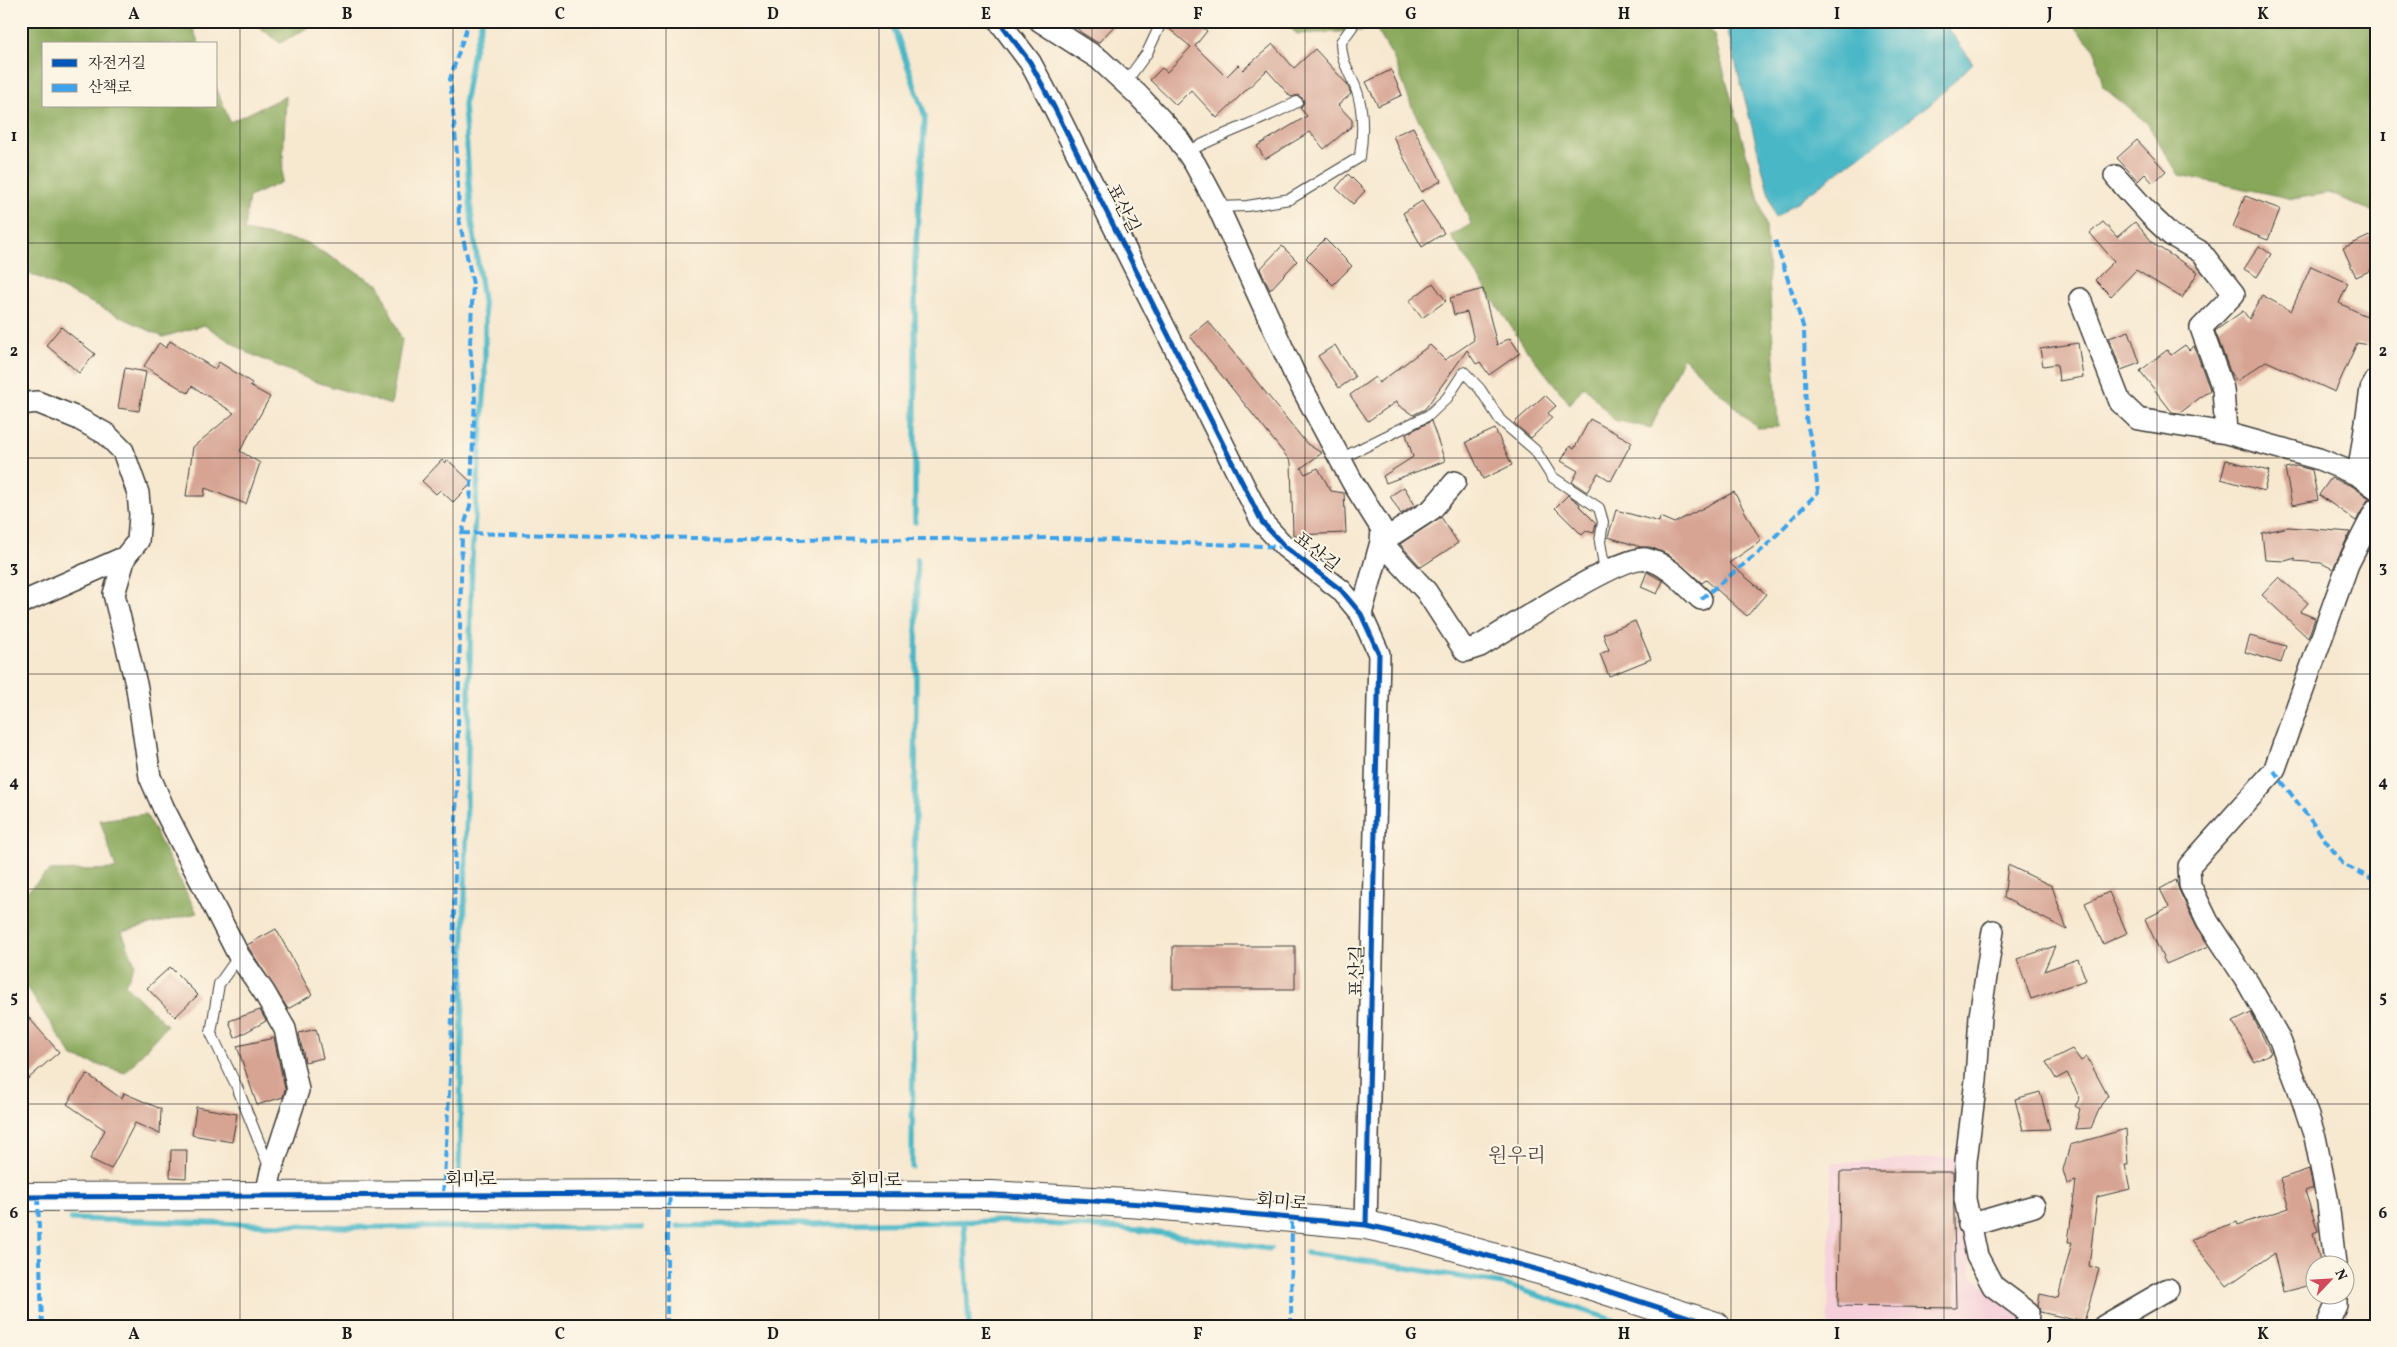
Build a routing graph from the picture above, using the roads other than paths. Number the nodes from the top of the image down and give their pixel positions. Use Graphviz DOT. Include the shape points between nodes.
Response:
graph roads {
  1 [pos="999,21"];
  2 [pos="1040,21"];
  3 [pos="1162,21"];
  4 [pos="1352,28"];
  5 [pos="1125,82"];
  6 [pos="1297,102"];
  7 [pos="1187,152"];
  8 [pos="2114,176"];
  9 [pos="1218,207"];
  10 [pos="2080,299"];
  11 [pos="2376,380"];
  12 [pos="21,404"];
  13 [pos="2226,433"];
  14 [pos="1340,459"];
  15 [pos="2358,475"];
  16 [pos="1456,482"];
  17 [pos="2376,488"];
  18 [pos="2376,509"];
  19 [pos="1381,542"];
  20 [pos="125,557"];
  21 [pos="1605,571"];
  22 [pos="1701,599"];
  23 [pos="21,603"];
  24 [pos="1361,614"];
  25 [pos="1993,931"];
  26 [pos="239,956"];
  27 [pos="269,1183"];
  28 [pos="21,1197"];
  29 [pos="2034,1206"];
  30 [pos="1366,1225"];
  31 [pos="1969,1225"];
  32 [pos="2334,1254"];
  33 [pos="2168,1289"];
  34 [pos="2336,1304"];
  35 [pos="1716,1326"];
  36 [pos="2027,1326"];
  37 [pos="2104,1326"];
  38 [pos="2327,1326"];
  1 -- 24 [label="street, 표산길" via="1030,62 1055,109 1262,522 1284,547 1341,590"];
  2 -- 5 [label="street" via="1099,59"];
  3 -- 5 [label="lane" via="1147,53"];
  4 -- 9 [label="lane" via="1341,42 1341,57 1356,87 1360,104 1360,157 1290,199"];
  5 -- 7 [label="street"];
  6 -- 7 [label="lane" via="1220,134"];
  7 -- 9 [label="street"];
  8 -- 13 [label="street" via="2171,235 2201,252 2234,294 2201,328 2222,389"];
  9 -- 14 [label="street" via="1294,373"];
  10 -- 13 [label="street" via="2120,402 2138,419"];
  11 -- 15 [label="street" via="2371,389"];
  12 -- 20 [label="street" via="37,402 77,418 106,434 124,451 138,493 140,514 138,541"];
  13 -- 15 [label="street" via="2319,458"];
  14 -- 19 [label="street" via="1382,529"];
  14 -- 21 [label="lane" via="1429,415 1447,398 1464,372 1480,389 1500,420 1535,450 1552,476 1599,508 1603,522 1600,542"];
  15 -- 17 [label="street"];
  16 -- 19 [label="street" via="1432,509"];
  18 -- 32 [label="street" via="2348,564 2274,770 2189,866 2190,885 2279,1038 2298,1087 2315,1138 2328,1202"];
  19 -- 21 [label="street" via="1426,591 1465,651 1480,646"];
  19 -- 24 [label="street"];
  20 -- 23 [label="street"];
  20 -- 26 [label="street" via="114,594 137,688 150,777"];
  21 -- 22 [label="street" via="1644,558 1667,567"];
  24 -- 30 [label="street, 표산길" via="1379,654"];
  25 -- 31 [label="street" via="1980,1016 1966,1161 1965,1198"];
  26 -- 27 [label="lane" via="219,984 211,1034 237,1087"];
  26 -- 27 [label="street" via="286,1029 298,1090"];
  27 -- 28 [label="street, 회미로"];
  27 -- 30 [label="street, 회미로" via="992,1195 1143,1204"];
  29 -- 31 [label="street"];
  30 -- 35 [label="street, 회미로" via="1564,1277"];
  31 -- 36 [label="street" via="1977,1256 1993,1286 2028,1312"];
  33 -- 37 [label="street"];
  34 -- 38 [label="street"];
}
